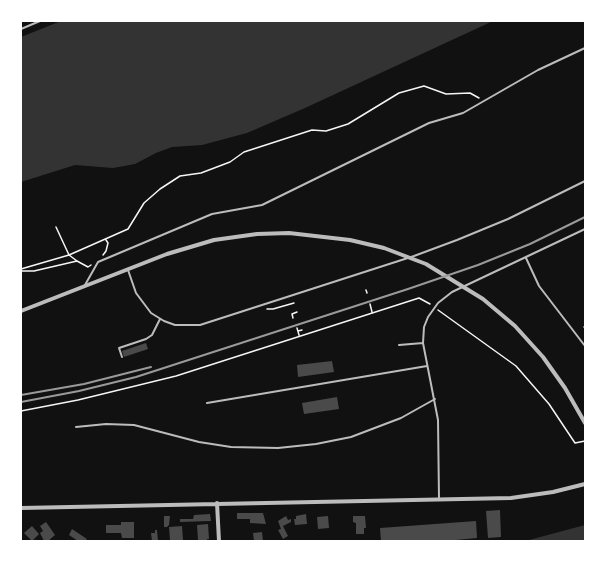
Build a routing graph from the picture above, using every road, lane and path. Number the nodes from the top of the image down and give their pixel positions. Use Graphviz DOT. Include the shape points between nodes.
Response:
graph roads {
  1 [pos="40,21"];
  2 [pos="21,29"];
  3 [pos="585,48"];
  4 [pos="485,100"];
  5 [pos="585,181"];
  6 [pos="56,227"];
  7 [pos="585,229"];
  8 [pos="106,240"];
  9 [pos="69,255"];
  10 [pos="526,258"];
  11 [pos="77,261"];
  12 [pos="98,262"];
  13 [pos="127,269"];
  14 [pos="21,270"];
  15 [pos="84,286"];
  16 [pos="366,290"];
  17 [pos="368,294"];
  18 [pos="294,303"];
  19 [pos="370,304"];
  20 [pos="430,304"];
  21 [pos="267,309"];
  22 [pos="438,310"];
  23 [pos="21,311"];
  24 [pos="297,312"];
  25 [pos="372,312"];
  26 [pos="293,318"];
  27 [pos="160,319"];
  28 [pos="297,328"];
  29 [pos="302,330"];
  30 [pos="298,331"];
  31 [pos="299,335"];
  32 [pos="423,343"];
  33 [pos="399,345"];
  34 [pos="585,346"];
  35 [pos="122,357"];
  36 [pos="428,366"];
  37 [pos="435,399"];
  38 [pos="207,403"];
  39 [pos="21,411"];
  40 [pos="585,423"];
  41 [pos="76,427"];
  42 [pos="585,441"];
  43 [pos="585,484"];
  44 [pos="439,499"];
  45 [pos="217,503"];
  46 [pos="21,508"];
  47 [pos="219,541"];
  1 -- 2 [label="lane"];
  3 -- 4 [label="lane" via="538,70"];
  4 -- 8 [label="path" via="470,93 446,94 424,86 399,93 348,124 326,131 312,130 298,134 244,152 230,162 201,173 180,176 144,203 128,230"];
  4 -- 12 [label="lane" via="463,113 429,123 262,205 212,214"];
  5 -- 27 [label="lane" via="508,219 457,240 230,316 190,326 174,325"];
  6 -- 9 [label="path"];
  7 -- 10 [label="lane"];
  8 -- 9 [label="path"];
  8 -- 12 [label="path" via="106,252"];
  9 -- 11 [label="path"];
  9 -- 14 [label="path"];
  10 -- 32 [label="lane" via="443,298 428,317 424,327"];
  10 -- 34 [label="lane" via="539,286"];
  11 -- 12 [label="path" via="88,267"];
  11 -- 14 [label="path" via="34,271"];
  12 -- 15 [label="lane"];
  13 -- 15 [label="street"];
  13 -- 27 [label="lane" via="140,301"];
  13 -- 40 [label="street" via="190,246 234,236 257,234 306,234 384,248 426,264 483,299 515,326 543,357"];
  15 -- 23 [label="street"];
  16 -- 17 [label="path"];
  18 -- 21 [label="path"];
  19 -- 25 [label="path"];
  20 -- 25 [label="path" via="419,298"];
  22 -- 42 [label="path" via="516,366 549,404 575,443"];
  24 -- 26 [label="path" via="292,314"];
  25 -- 31 [label="path"];
  27 -- 35 [label="lane" via="152,335 119,348"];
  28 -- 30 [label="path"];
  29 -- 30 [label="path"];
  30 -- 31 [label="path"];
  31 -- 39 [label="path" via="176,376"];
  32 -- 33 [label="lane"];
  32 -- 36 [label="lane"];
  36 -- 37 [label="lane"];
  36 -- 38 [label="lane"];
  37 -- 41 [label="lane" via="401,418 351,437 278,448 215,445 134,426 106,424"];
  37 -- 44 [label="lane" via="438,420"];
  43 -- 44 [label="street" via="529,496"];
  44 -- 45 [label="street"];
  45 -- 46 [label="street"];
  45 -- 47 [label="street"];
}
